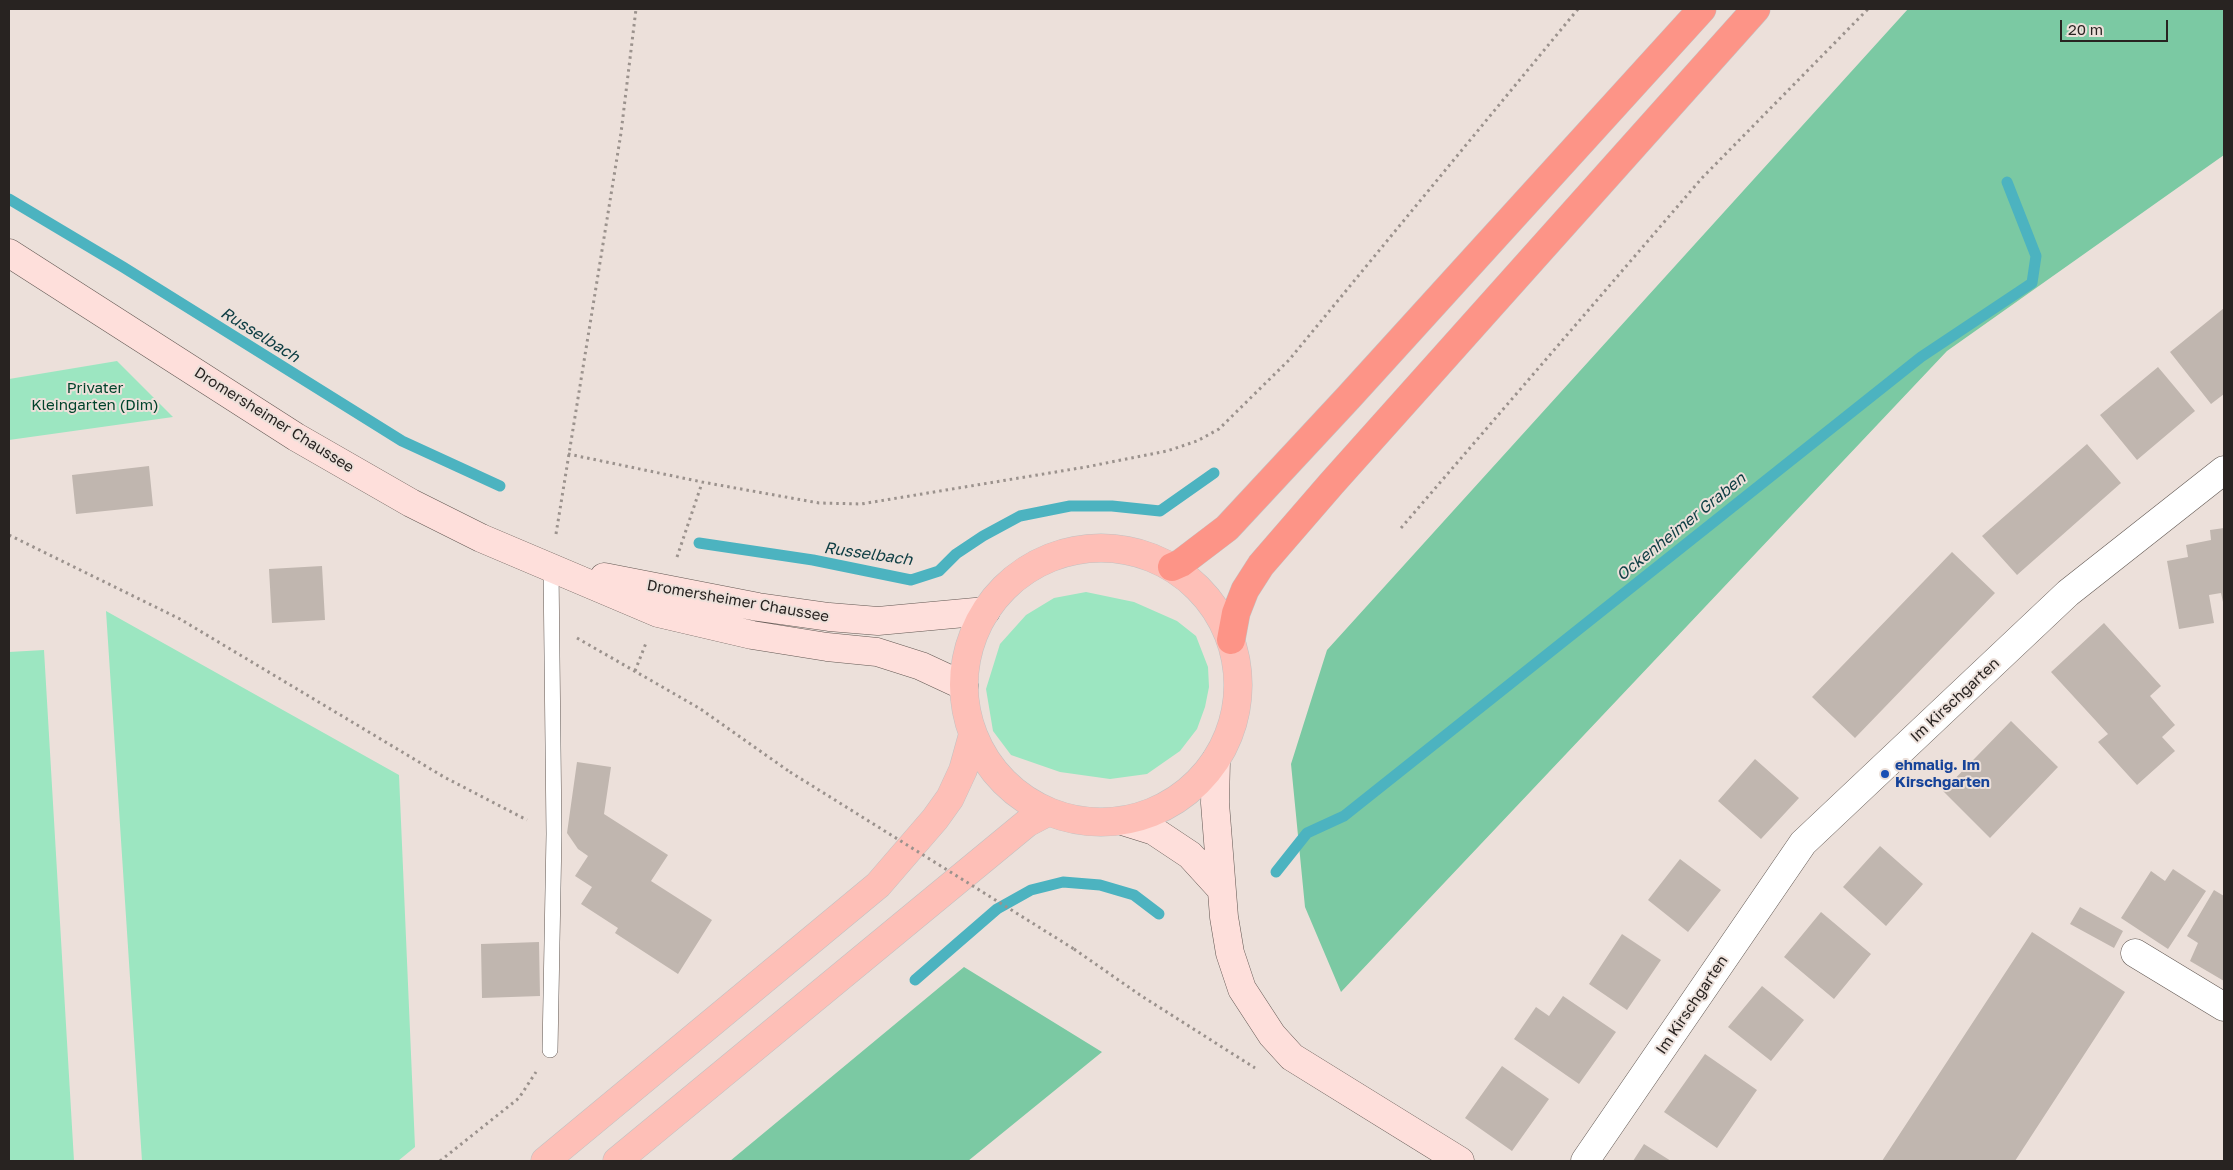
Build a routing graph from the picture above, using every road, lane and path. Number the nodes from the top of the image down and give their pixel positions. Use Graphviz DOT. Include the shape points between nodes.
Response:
graph roads {
  1 [pos="636,9"];
  2 [pos="1578,9"];
  3 [pos="1687,9"];
  4 [pos="1702,9"];
  5 [pos="1756,9"];
  6 [pos="1868,9"];
  7 [pos="1639,77"];
  8 [pos="9,253"];
  9 [pos="568,454"];
  10 [pos="2224,470"];
  11 [pos="702,482"];
  12 [pos="1401,528"];
  13 [pos="9,535"];
  14 [pos="551,567"];
  15 [pos="1172,567"];
  16 [pos="667,589"];
  17 [pos="986,611"];
  18 [pos="550,623"];
  19 [pos="1231,640"];
  20 [pos="964,686"];
  21 [pos="973,734"];
  22 [pos="1216,760"];
  23 [pos="1048,812"];
  24 [pos="1122,821"];
  25 [pos="554,834"];
  26 [pos="1221,889"];
  27 [pos="2135,954"];
  28 [pos="2224,1008"];
  29 [pos="550,1050"];
  30 [pos="1257,1069"];
  31 [pos="440,1161"];
  32 [pos="545,1161"];
  33 [pos="617,1161"];
  34 [pos="1460,1161"];
  35 [pos="1585,1161"];
  1 -- 9 [label="path" via="621,133"];
  2 -- 11 [label="path" via="1289,360 1219,429 1197,441 1167,452 861,504 819,503"];
  3 -- 7 [label="highway"];
  4 -- 7 [label="highway"];
  5 -- 19 [label="highway" via="1261,565 1245,590"];
  6 -- 12 [label="path" via="1702,178"];
  7 -- 15 [label="highway" via="1227,528"];
  8 -- 14 [label="main road, Dromersheimer Chaussee" via="312,446 411,503 481,538"];
  9 -- 11 [label="path"];
  9 -- 14 [label="path"];
  10 -- 35 [label="street, Im Kirschgarten" via="2068,593 1803,843"];
  11 -- 16 [label="path"];
  13 -- 25 [label="path" via="180,619 444,777"];
  14 -- 16 [label="main road, Dromersheimer Chaussee"];
  14 -- 18 [label="lane"];
  14 -- 20 [label="main road, Dromersheimer Chaussee" via="658,613 752,635 877,652 921,666"];
  15 -- 17 [label="main road" via="1140,554 1105,548 1070,552 1037,564 1009,584"];
  15 -- 19 [label="main road" via="1197,587 1217,611"];
  16 -- 17 [label="main road, Dromersheimer Chaussee" via="758,608 878,621"];
  17 -- 20 [label="main road" via="966,660"];
  18 -- 25 [label="lane"];
  18 -- 30 [label="path, bridge" via="699,708 790,772 1074,949"];
  19 -- 22 [label="main road" via="1236,660 1238,702 1227,742"];
  20 -- 21 [label="main road" via="966,711"];
  21 -- 23 [label="main road" via="985,759 1002,780"];
  21 -- 32 [label="main road" via="963,770 950,798 878,885"];
  22 -- 24 [label="main road" via="1185,794 1166,807"];
  22 -- 26 [label="main road" via="1215,803"];
  23 -- 24 [label="main road" via="1071,819"];
  23 -- 33 [label="main road" via="1027,823"];
  24 -- 26 [label="main road" via="1154,831 1190,855"];
  25 -- 29 [label="lane"];
  26 -- 34 [label="main road" via="1230,953 1242,989 1272,1035 1292,1057"];
  27 -- 28 [label="street"];
  29 -- 31 [label="path" via="519,1098"];
}
